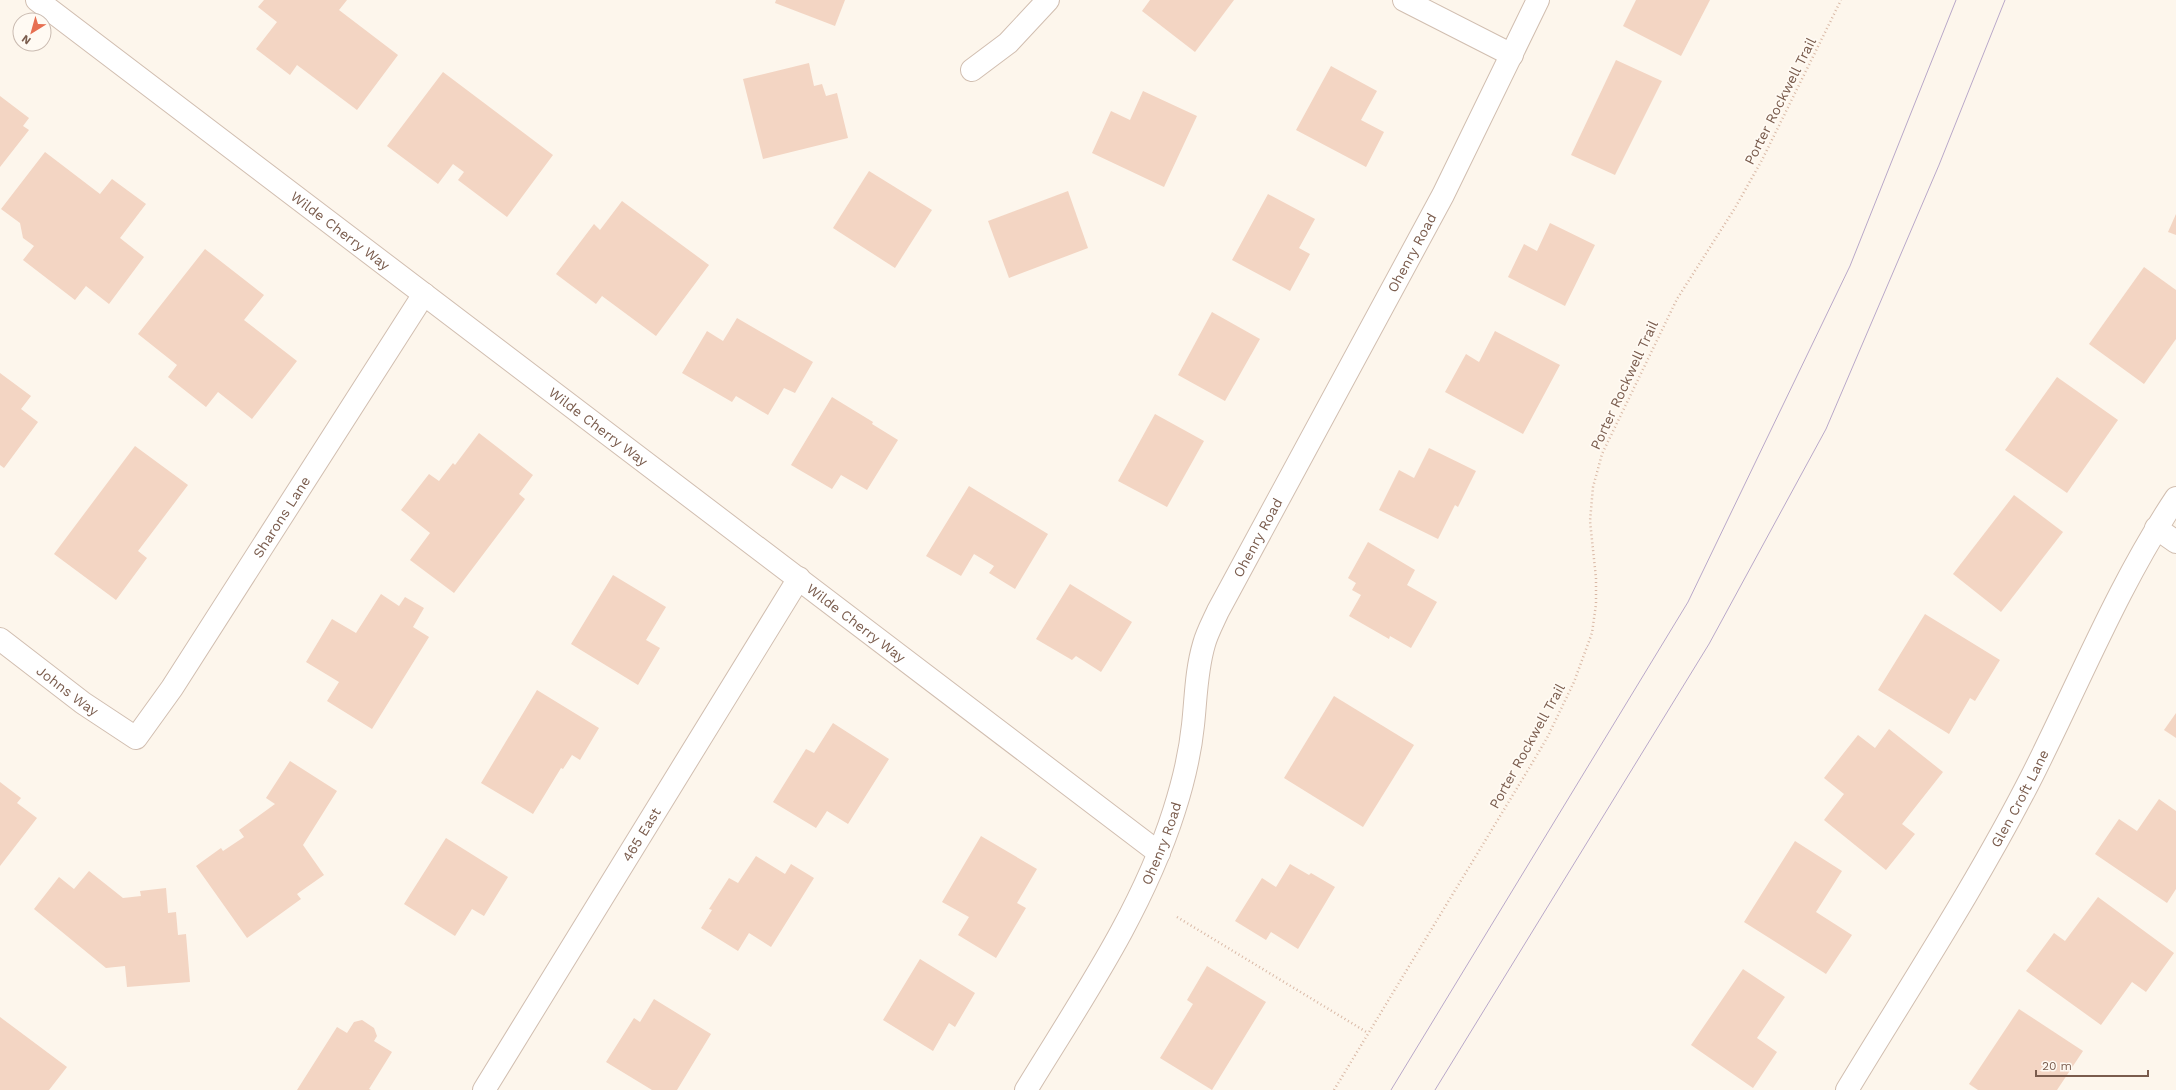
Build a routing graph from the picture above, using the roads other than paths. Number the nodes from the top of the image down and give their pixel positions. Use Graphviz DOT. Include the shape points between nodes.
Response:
graph roads {
  1 [pos="37,0"];
  2 [pos="1048,0"];
  3 [pos="1404,0"];
  4 [pos="1538,0"];
  5 [pos="1512,55"];
  6 [pos="972,70"];
  7 [pos="424,294"];
  8 [pos="2176,498"];
  9 [pos="2156,528"];
  10 [pos="2176,542"];
  11 [pos="799,578"];
  12 [pos="0,639"];
  13 [pos="136,738"];
  14 [pos="1160,852"];
  15 [pos="484,1090"];
  16 [pos="1026,1090"];
  17 [pos="1847,1090"];
  1 -- 7 [label="street, Wilde Cherry Way"];
  2 -- 6 [label="street" via="1008,43"];
  3 -- 5 [label="street"];
  4 -- 5 [label="street, Ohenry Road"];
  5 -- 14 [label="street, Ohenry Road" via="1417,244 1218,611 1204,644 1186,767"];
  7 -- 11 [label="street, Wilde Cherry Way"];
  7 -- 13 [label="street, Sharons Lane" via="172,688"];
  8 -- 9 [label="street, Glen Croft Lane"];
  9 -- 10 [label="street"];
  9 -- 17 [label="street, Glen Croft Lane" via="1987,860"];
  11 -- 14 [label="street, Wilde Cherry Way"];
  11 -- 15 [label="street, 465 East"];
  12 -- 13 [label="street, Johns Way" via="83,703"];
  14 -- 16 [label="street, Ohenry Road" via="1122,931"];
}
